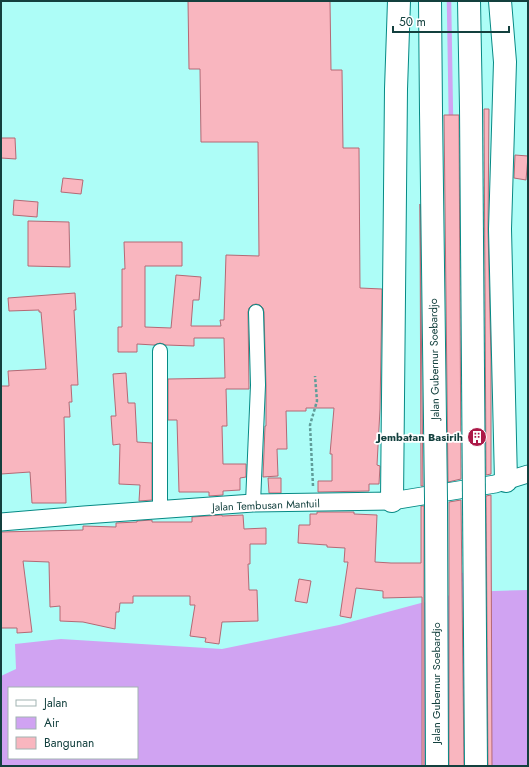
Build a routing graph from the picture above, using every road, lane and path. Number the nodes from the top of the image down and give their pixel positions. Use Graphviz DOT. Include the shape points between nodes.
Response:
graph roads {
  1 [pos="399,1"];
  2 [pos="430,1"];
  3 [pos="469,1"];
  4 [pos="500,1"];
  5 [pos="398,42"];
  6 [pos="430,43"];
  7 [pos="256,312"];
  8 [pos="160,351"];
  9 [pos="315,376"];
  10 [pos="528,474"];
  11 [pos="506,481"];
  12 [pos="392,501"];
  13 [pos="254,503"];
  14 [pos="314,503"];
  15 [pos="160,510"];
  16 [pos="1,522"];
  17 [pos="436,766"];
  18 [pos="476,766"];
  1 -- 5 [label="highway"];
  2 -- 6 [label="highway, Jalan Gubernur Soebardjo"];
  3 -- 18 [label="highway, bridge"];
  4 -- 11 [label="highway" via="505,62 500,229"];
  5 -- 6 [label="highway"];
  5 -- 12 [label="highway"];
  6 -- 17 [label="highway, Jalan Gubernur Soebardjo, bridge" via="436,499"];
  7 -- 13 [label="street" via="258,385"];
  8 -- 15 [label="street"];
  9 -- 14 [label="path" via="317,401 310,425"];
  10 -- 11 [label="street, Jalan Tembusan Mantuil"];
  11 -- 12 [label="street, Jalan Tembusan Mantuil"];
  12 -- 14 [label="street, Jalan Tembusan Mantuil"];
  13 -- 14 [label="street, Jalan Tembusan Mantuil"];
  13 -- 15 [label="street, Jalan Tembusan Mantuil"];
  15 -- 16 [label="street, Jalan Tembusan Mantuil"];
}
